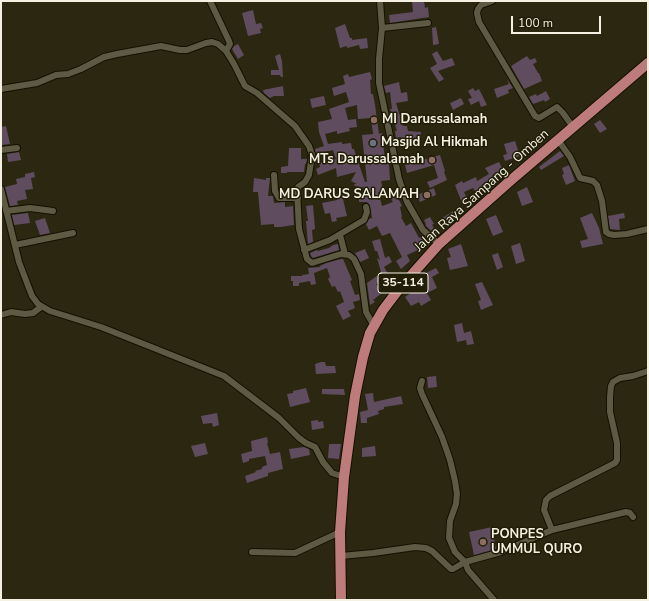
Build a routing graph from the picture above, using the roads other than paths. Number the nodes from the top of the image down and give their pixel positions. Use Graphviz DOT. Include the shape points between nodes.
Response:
graph roads {
  1 [pos="210,1"];
  2 [pos="380,1"];
  3 [pos="492,1"];
  4 [pos="428,23"];
  5 [pos="382,28"];
  6 [pos="226,51"];
  7 [pos="648,63"];
  8 [pos="1,89"];
  9 [pos="573,127"];
  10 [pos="558,140"];
  11 [pos="18,148"];
  12 [pos="1,150"];
  13 [pos="274,175"];
  14 [pos="1,189"];
  15 [pos="298,198"];
  16 [pos="366,208"];
  17 [pos="6,211"];
  18 [pos="53,211"];
  19 [pos="648,229"];
  20 [pos="73,234"];
  21 [pos="340,235"];
  22 [pos="439,244"];
  23 [pos="15,245"];
  24 [pos="304,250"];
  25 [pos="346,254"];
  26 [pos="41,307"];
  27 [pos="1,315"];
  28 [pos="374,326"];
  29 [pos="648,372"];
  30 [pos="422,381"];
  31 [pos="344,478"];
  32 [pos="633,517"];
  33 [pos="552,530"];
  34 [pos="340,532"];
  35 [pos="252,552"];
  36 [pos="341,556"];
  37 [pos="463,563"];
  38 [pos="341,600"];
  39 [pos="494,600"];
  1 -- 6 [label="street" via="230,44"];
  2 -- 5 [label="street"];
  3 -- 9 [label="street" via="478,8 479,22 535,116 539,118 557,107"];
  4 -- 5 [label="street"];
  5 -- 22 [label="street" via="378,59 379,83 399,179 407,202 423,230"];
  6 -- 8 [label="street" via="212,42 187,50 161,46 104,57 68,74 37,83"];
  6 -- 15 [label="street" via="245,86 296,126 309,146 312,155 308,175 305,182 296,190"];
  7 -- 9 [label="main road, Jalan Raya Sampang - Omben / 35-114"];
  9 -- 10 [label="main road, Jalan Raya Sampang - Omben / 35-114"];
  10 -- 19 [label="street" via="580,178 595,182 597,185 606,232 614,235"];
  10 -- 22 [label="main road, Jalan Raya Sampang - Omben / 35-114"];
  11 -- 12 [label="street"];
  13 -- 15 [label="street" via="274,192 279,198"];
  14 -- 17 [label="street"];
  15 -- 24 [label="street" via="299,229"];
  16 -- 21 [label="street" via="364,220"];
  17 -- 18 [label="street" via="30,208"];
  17 -- 23 [label="street"];
  20 -- 23 [label="street"];
  21 -- 24 [label="street"];
  21 -- 25 [label="street"];
  22 -- 28 [label="main road, Jalan Raya Sampang - Omben / 35-114" via="399,289"];
  23 -- 26 [label="street" via="34,301"];
  24 -- 25 [label="street" via="307,259 312,263"];
  25 -- 28 [label="street" via="354,259 358,266 366,312"];
  26 -- 27 [label="street" via="34,313 11,312"];
  26 -- 31 [label="street" via="101,327 224,376 279,418 299,438 315,447 332,473"];
  28 -- 31 [label="main road, Jalan Raya Sampang - Omben / 35-114" via="366,345 355,396"];
  29 -- 33 [label="street" via="620,378 611,386 610,404 617,460 546,500 544,510"];
  30 -- 37 [label="street" via="422,394 442,437 456,481 456,504 448,538"];
  31 -- 34 [label="main road, Jalan Raya Sampang - Omben / 35-114"];
  32 -- 33 [label="street" via="626,512"];
  33 -- 37 [label="street" via="501,552"];
  34 -- 35 [label="street" via="295,553"];
  34 -- 36 [label="main road, Jalan Raya Sampang - Omben / 35-114"];
  36 -- 37 [label="street" via="415,547 432,551 453,569"];
  36 -- 38 [label="main road, Jalan Raya Sampang - Omben / 35-114"];
  37 -- 39 [label="street"];
}
